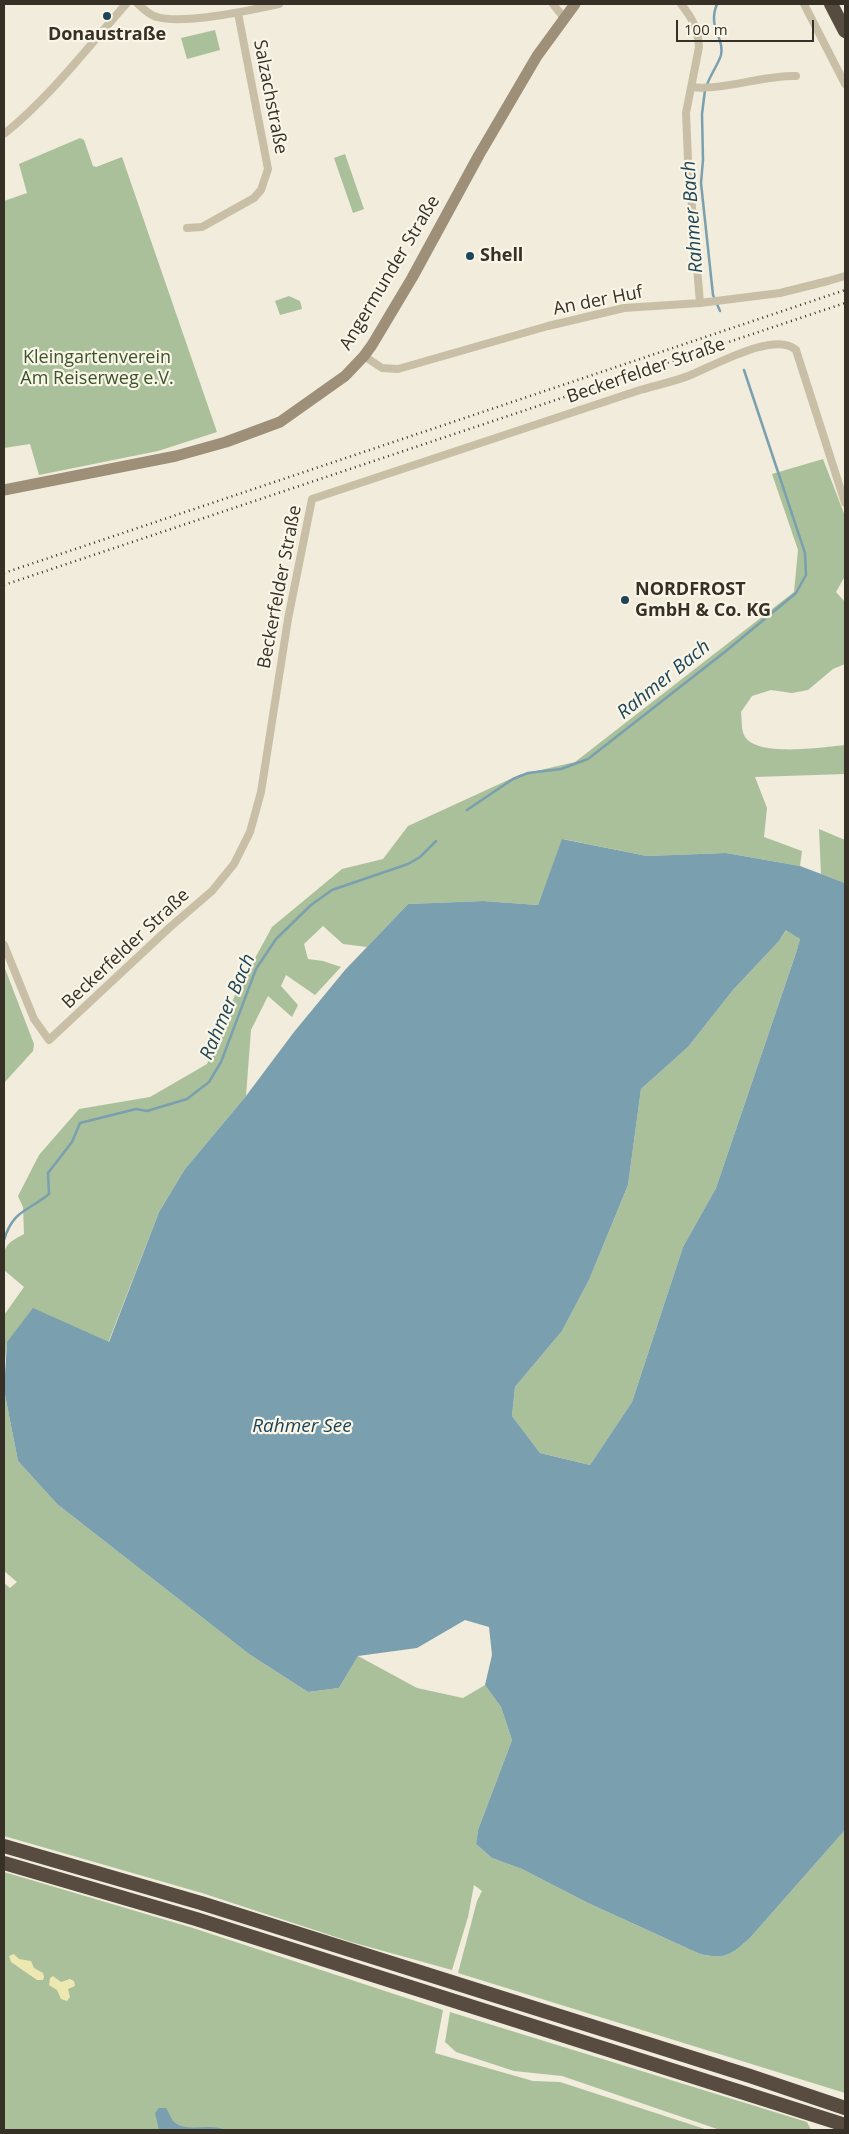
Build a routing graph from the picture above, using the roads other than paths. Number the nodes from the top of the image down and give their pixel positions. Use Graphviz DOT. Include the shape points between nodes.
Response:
graph roads {
  1 [pos="126,4"];
  2 [pos="138,4"];
  3 [pos="279,4"];
  4 [pos="553,4"];
  5 [pos="575,4"];
  6 [pos="681,4"];
  7 [pos="804,4"];
  8 [pos="831,4"];
  9 [pos="238,13"];
  10 [pos="564,18"];
  11 [pos="845,31"];
  12 [pos="796,76"];
  13 [pos="845,84"];
  14 [pos="695,87"];
  15 [pos="4,134"];
  16 [pos="187,228"];
  17 [pos="845,276"];
  18 [pos="700,303"];
  19 [pos="364,356"];
  20 [pos="4,490"];
  21 [pos="845,503"];
  22 [pos="4,946"];
  23 [pos="4,1846"];
  24 [pos="4,1863"];
  25 [pos="816,2100"];
  26 [pos="845,2103"];
  27 [pos="845,2108"];
  28 [pos="821,2118"];
  29 [pos="845,2125"];
  30 [pos="844,2130"];
  1 -- 15 [label="street" via="43,99"];
  2 -- 9 [label="street" via="150,14 166,18"];
  3 -- 9 [label="street"];
  4 -- 10 [label="street"];
  5 -- 10 [label="main road, Angermunder Straße"];
  6 -- 14 [label="street" via="694,21 699,37"];
  7 -- 13 [label="street"];
  8 -- 11 [label="highway"];
  9 -- 16 [label="street, Salzachstraße" via="268,169 261,190 254,198 202,227"];
  10 -- 19 [label="main road, Angermunder Straße" via="537,56 412,278"];
  12 -- 14 [label="street"];
  14 -- 18 [label="street" via="686,113"];
  17 -- 18 [label="street, An der Huf" via="780,292"];
  18 -- 19 [label="street, An der Huf" via="624,308 398,369 382,368"];
  19 -- 20 [label="main road, Angermunder Straße" via="345,376 280,422 176,456"];
  21 -- 22 [label="street, Beckerfelder Straße" via="796,350 782,343 749,350 689,376 312,499 288,619 261,792 250,832 234,864 212,891 49,1040 34,1019"];
  23 -- 25 [label="highway" via="200,1903 750,2076"];
  24 -- 28 [label="highway" via="196,1919"];
  25 -- 26 [label="highway"];
  25 -- 27 [label="highway"];
  28 -- 29 [label="highway"];
  28 -- 30 [label="highway"];
}
